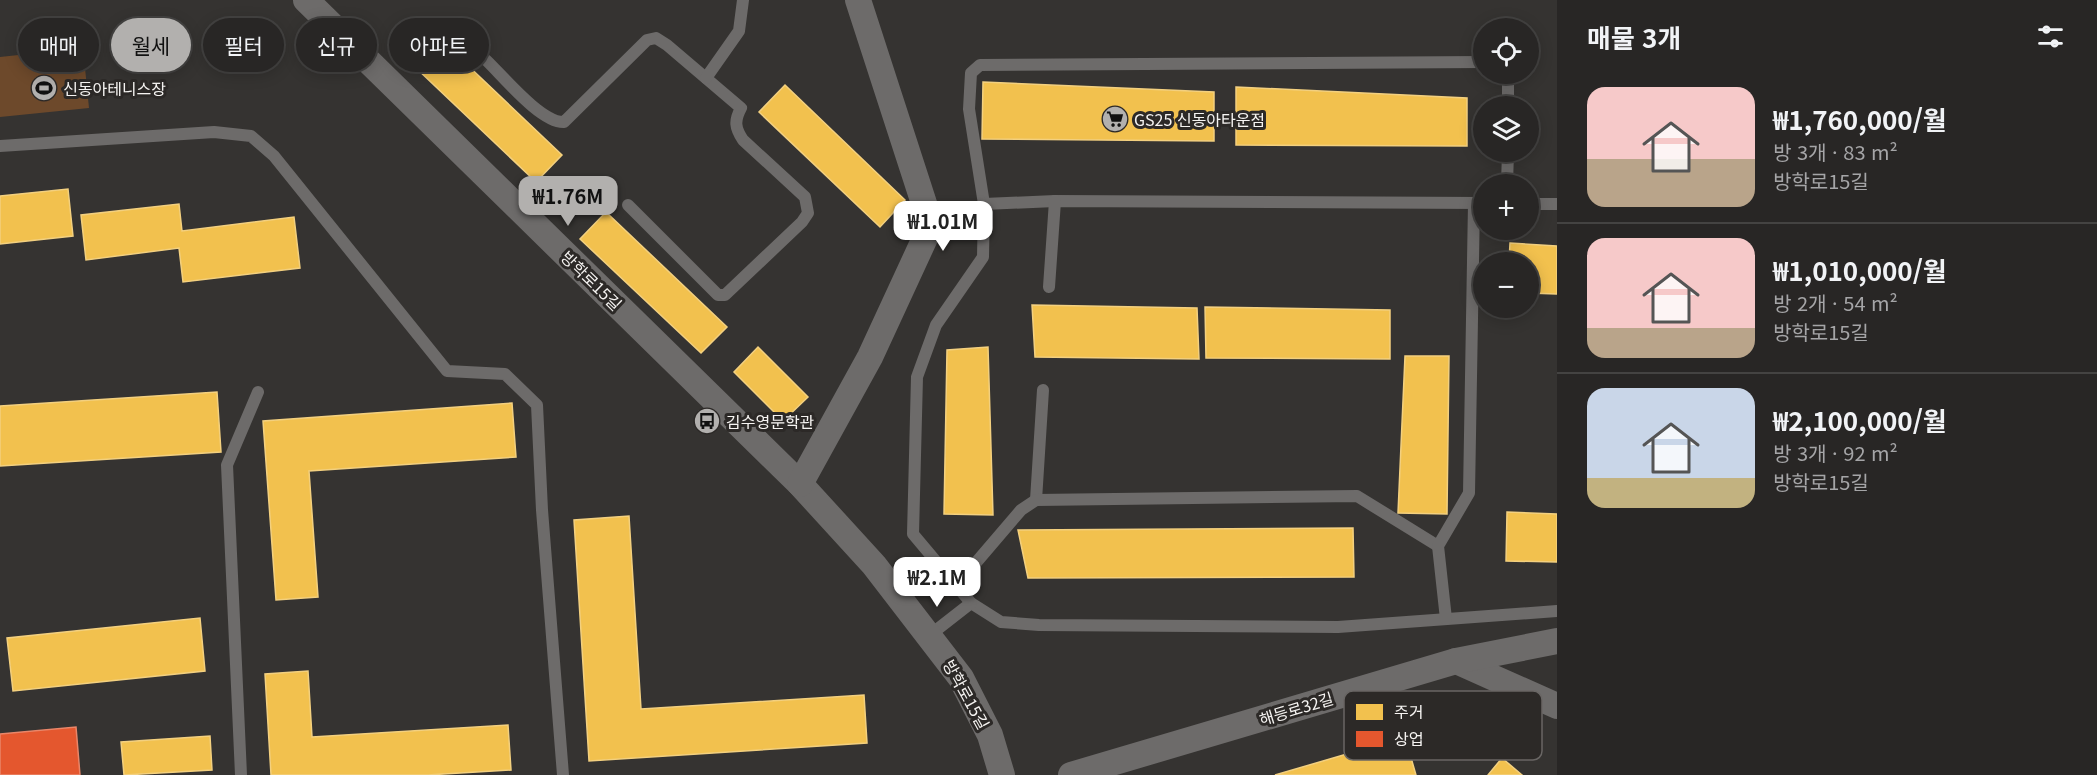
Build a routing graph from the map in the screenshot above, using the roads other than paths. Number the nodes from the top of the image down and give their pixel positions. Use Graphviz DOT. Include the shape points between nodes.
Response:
graph roads {
  1 [pos="306,0"];
  2 [pos="743,0"];
  3 [pos="858,0"];
  4 [pos="1473,62"];
  5 [pos="489,63"];
  6 [pos="706,78"];
  7 [pos="0,146"];
  8 [pos="1054,201"];
  9 [pos="1473,203"];
  10 [pos="984,204"];
  11 [pos="1539,204"];
  12 [pos="1557,204"];
  13 [pos="628,205"];
  14 [pos="931,225"];
  15 [pos="986,229"];
  16 [pos="1478,240"];
  17 [pos="1049,287"];
  18 [pos="1043,390"];
  19 [pos="258,392"];
  20 [pos="800,484"];
  21 [pos="1036,500"];
  22 [pos="1438,546"];
  23 [pos="956,586"];
  24 [pos="971,603"];
  25 [pos="1557,611"];
  26 [pos="1446,619"];
  27 [pos="930,634"];
  28 [pos="1557,641"];
  29 [pos="1456,661"];
  30 [pos="1355,691"];
  31 [pos="1523,691"];
  32 [pos="1344,694"];
  33 [pos="1542,699"];
  34 [pos="1557,706"];
  35 [pos="241,775"];
  36 [pos="563,775"];
  37 [pos="1002,775"];
  38 [pos="1071,775"];
  1 -- 20 [label="street, 방학로15길"];
  2 -- 6 [label="lane" via="740,30"];
  3 -- 14 [label="street"];
  4 -- 10 [label="lane" via="980,65 971,73 969,109"];
  5 -- 6 [label="lane" via="537,109 558,122 564,122 646,39 656,38 667,45"];
  6 -- 13 [label="lane" via="741,108 736,130 805,197 808,213 725,295 718,295"];
  7 -- 36 [label="lane" via="214,132 251,136 274,156 447,371 505,374 537,405"];
  8 -- 9 [label="lane"];
  8 -- 10 [label="lane"];
  8 -- 17 [label="lane"];
  10 -- 15 [label="lane"];
  11 -- 12 [label="lane"];
  14 -- 15 [label="lane"];
  14 -- 20 [label="street" via="870,357"];
  15 -- 23 [label="lane" via="983,257 936,325 917,377 913,534"];
  16 -- 22 [label="lane" via="1469,493"];
  18 -- 21 [label="lane"];
  19 -- 35 [label="lane" via="227,465"];
  20 -- 27 [label="street, 방학로15길"];
  21 -- 22 [label="lane" via="1357,495"];
  21 -- 23 [label="lane" via="1021,510"];
  22 -- 26 [label="lane"];
  23 -- 24 [label="lane"];
  24 -- 26 [label="lane" via="1001,622 1039,626 1338,627"];
  24 -- 27 [label="lane"];
  25 -- 26 [label="lane"];
  27 -- 37 [label="street, 방학로15길" via="961,678 990,735"];
  28 -- 29 [label="street, 해등로32길"];
  29 -- 30 [label="street, 해등로32길"];
  29 -- 31 [label="street"];
  32 -- 38 [label="street, 해등로32길"];
  33 -- 34 [label="street"];
}
